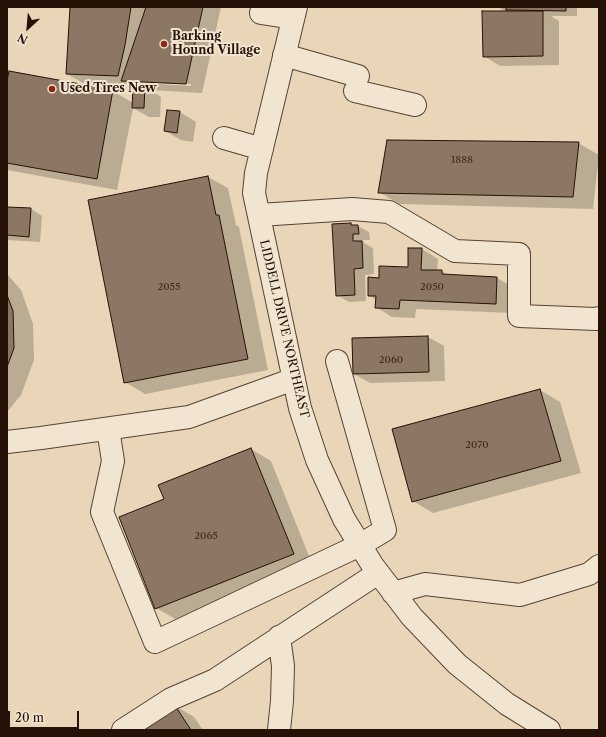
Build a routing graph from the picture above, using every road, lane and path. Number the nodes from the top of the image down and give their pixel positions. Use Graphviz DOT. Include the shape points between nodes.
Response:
graph roads {
  1 [pos="294,12"];
  2 [pos="260,13"];
  3 [pos="284,55"];
  4 [pos="415,105"];
  5 [pos="224,138"];
  6 [pos="262,148"];
  7 [pos="259,215"];
  8 [pos="599,318"];
  9 [pos="337,361"];
  10 [pos="294,379"];
  11 [pos="108,429"];
  12 [pos="7,442"];
  13 [pos="360,545"];
  14 [pos="599,566"];
  15 [pos="378,573"];
  16 [pos="393,593"];
  17 [pos="279,637"];
  18 [pos="544,729"];
  19 [pos="123,730"];
  20 [pos="279,730"];
  1 -- 2 [label="street"];
  1 -- 3 [label="street, LIDDELL DRIVE NORTHEAST"];
  3 -- 4 [label="street"];
  3 -- 6 [label="street, LIDDELL DRIVE NORTHEAST"];
  5 -- 6 [label="street"];
  6 -- 7 [label="street, LIDDELL DRIVE NORTHEAST" via="254,193"];
  7 -- 8 [label="street" via="352,209 389,212 455,251 519,254 519,316"];
  7 -- 10 [label="street, LIDDELL DRIVE NORTHEAST"];
  9 -- 13 [label="street" via="384,530"];
  10 -- 11 [label="street" via="189,417"];
  10 -- 13 [label="street, LIDDELL DRIVE NORTHEAST" via="300,408 317,460 344,519"];
  11 -- 12 [label="street"];
  11 -- 13 [label="street" via="113,461 102,512 155,642"];
  13 -- 15 [label="street, LIDDELL DRIVE NORTHEAST"];
  14 -- 16 [label="street" via="589,574 520,595 425,584"];
  15 -- 16 [label="street, LIDDELL DRIVE NORTHEAST"];
  15 -- 17 [label="street"];
  16 -- 18 [label="street, LIDDELL DRIVE NORTHEAST" via="456,664"];
  17 -- 19 [label="street" via="215,680 171,699"];
  17 -- 20 [label="street" via="283,666"];
}
